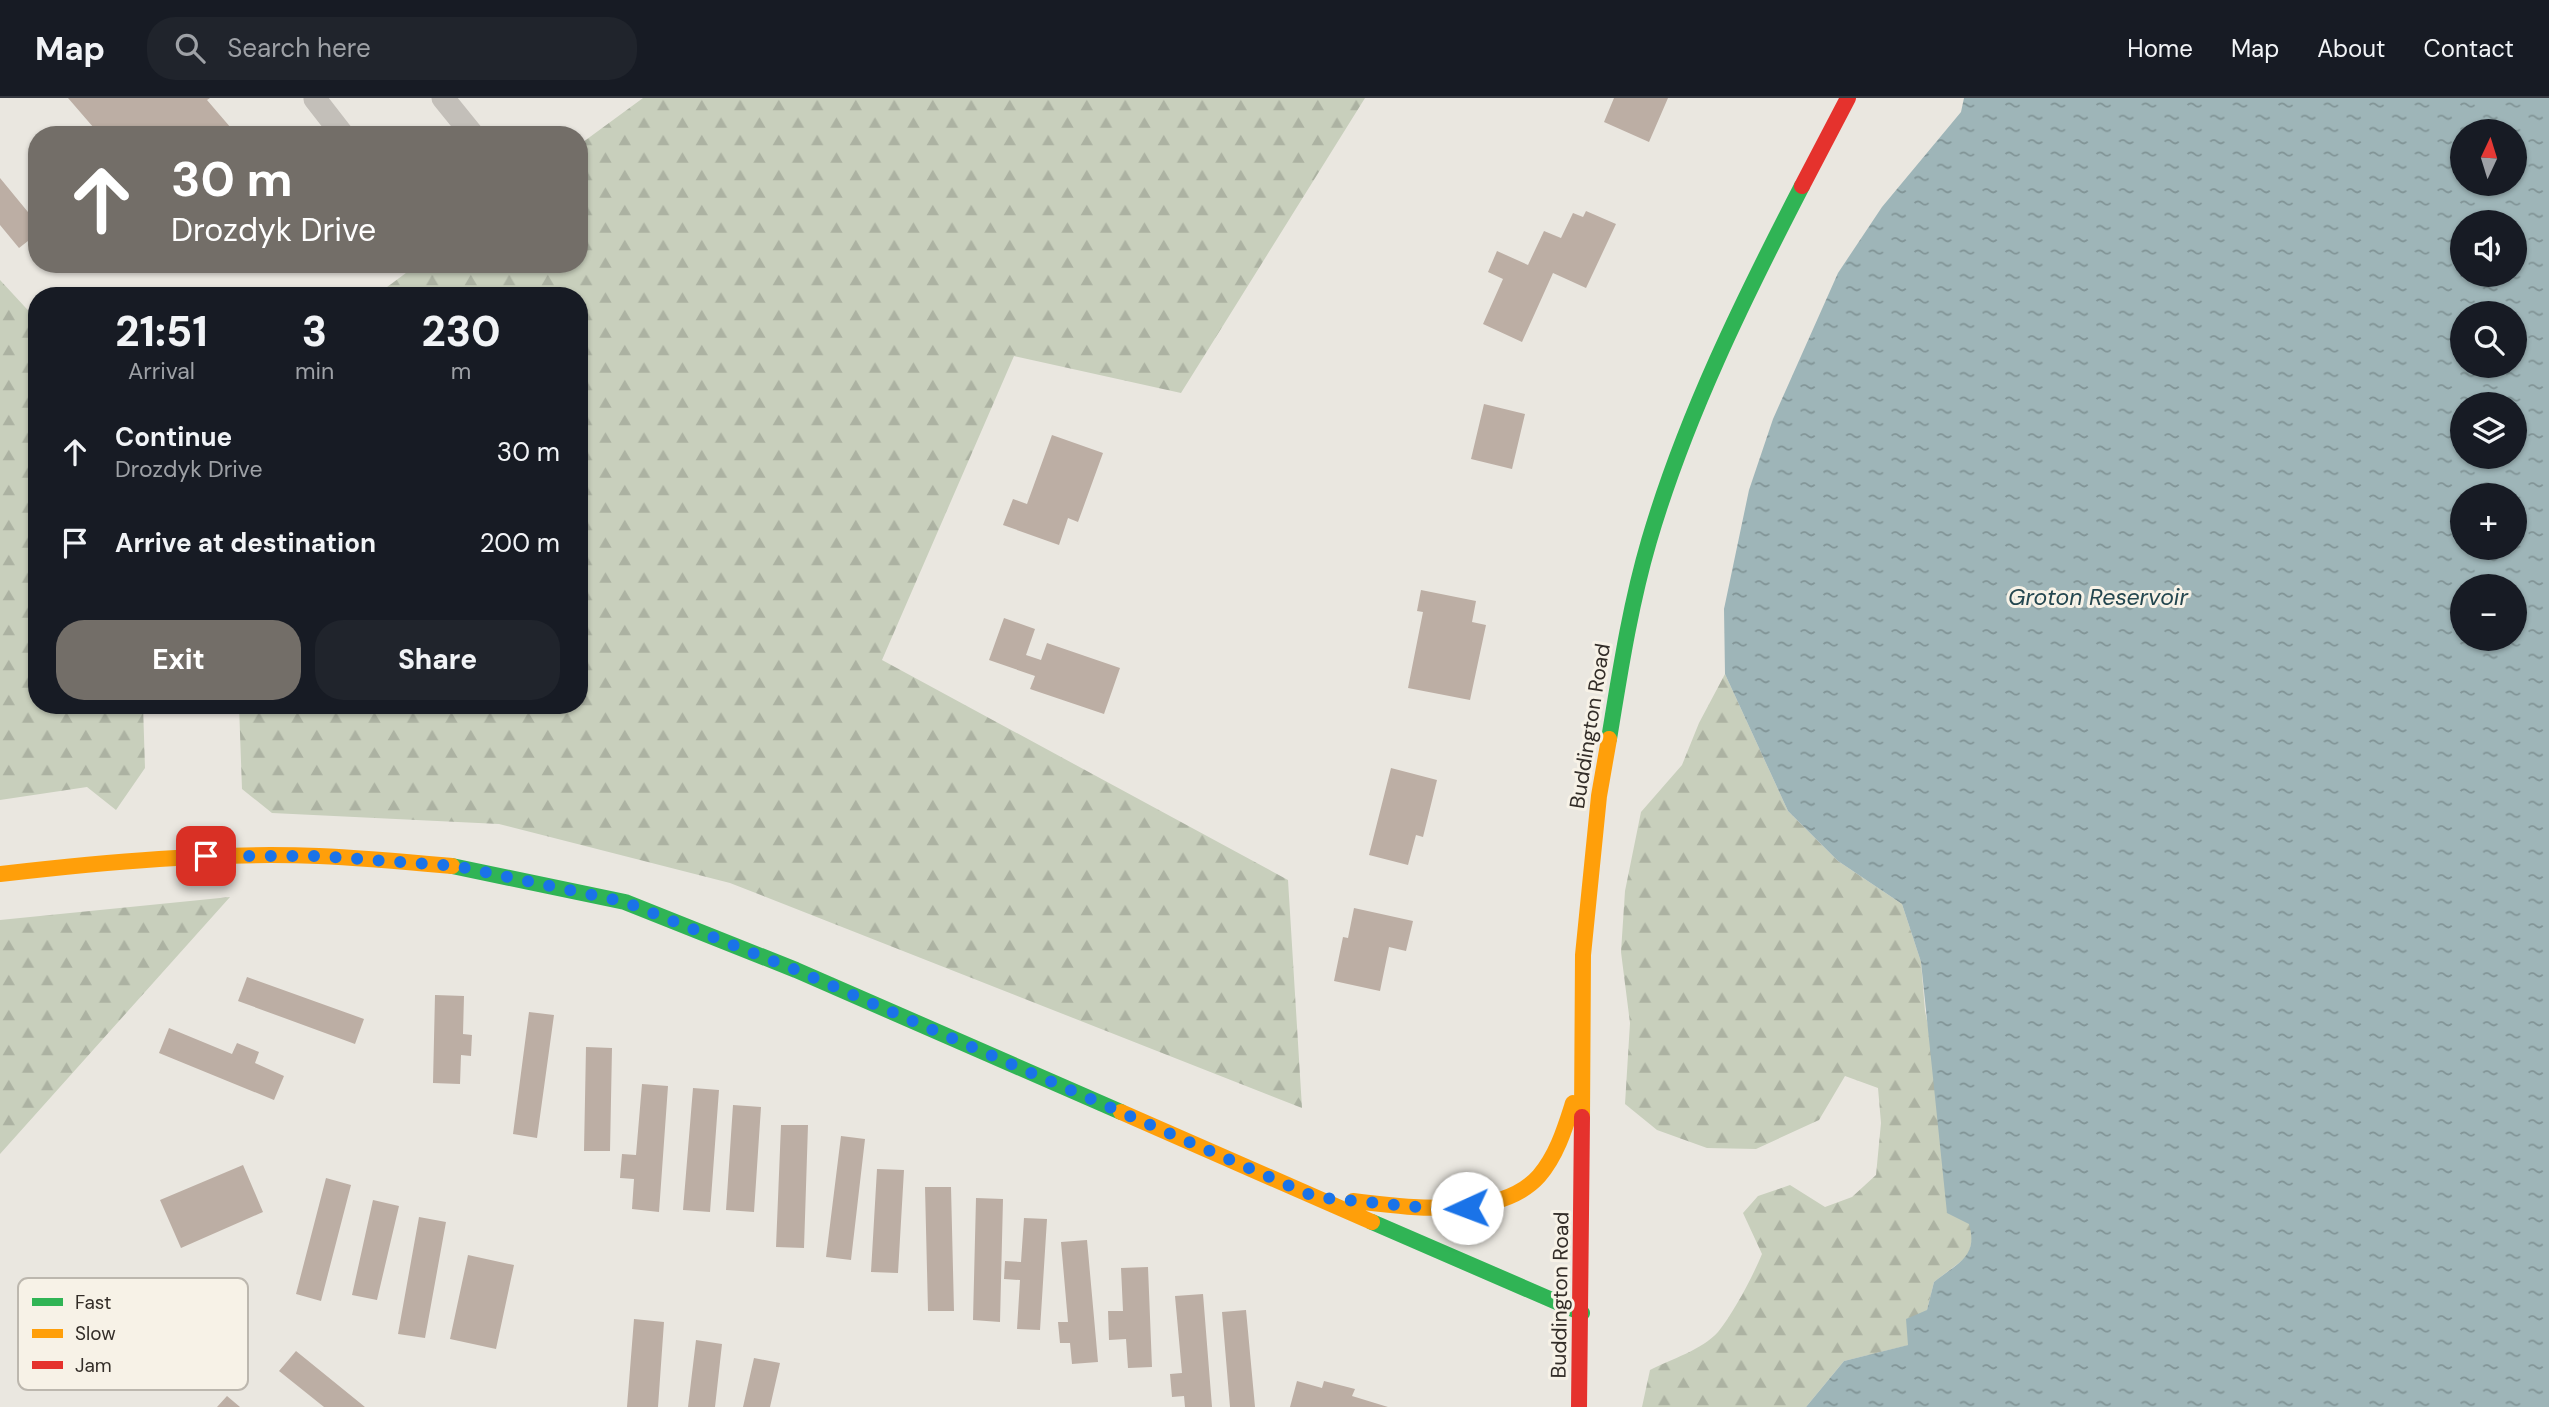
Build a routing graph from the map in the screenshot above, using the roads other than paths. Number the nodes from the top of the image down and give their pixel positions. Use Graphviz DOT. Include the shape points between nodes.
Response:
graph roads {
  1 [pos="443,98"];
  2 [pos="1848,98"];
  3 [pos="315,99"];
  4 [pos="336,126"];
  5 [pos="466,126"];
  6 [pos="0,874"];
  7 [pos="1583,1075"];
  8 [pos="1315,1197"];
  9 [pos="1582,1313"];
  10 [pos="1579,1407"];
  1 -- 5 [label="lane"];
  2 -- 7 [label="street, Buddington Road" via="1761,265 1683,439 1646,551 1630,611 1599,796 1583,955"];
  3 -- 4 [label="lane"];
  6 -- 8 [label="street" via="206,856 318,856 456,866 625,902 796,970"];
  7 -- 8 [label="street" via="1560,1143 1539,1176 1522,1189 1486,1205 1448,1210"];
  7 -- 9 [label="street, Buddington Road"];
  8 -- 9 [label="street"];
  9 -- 10 [label="street, Buddington Road"];
}
